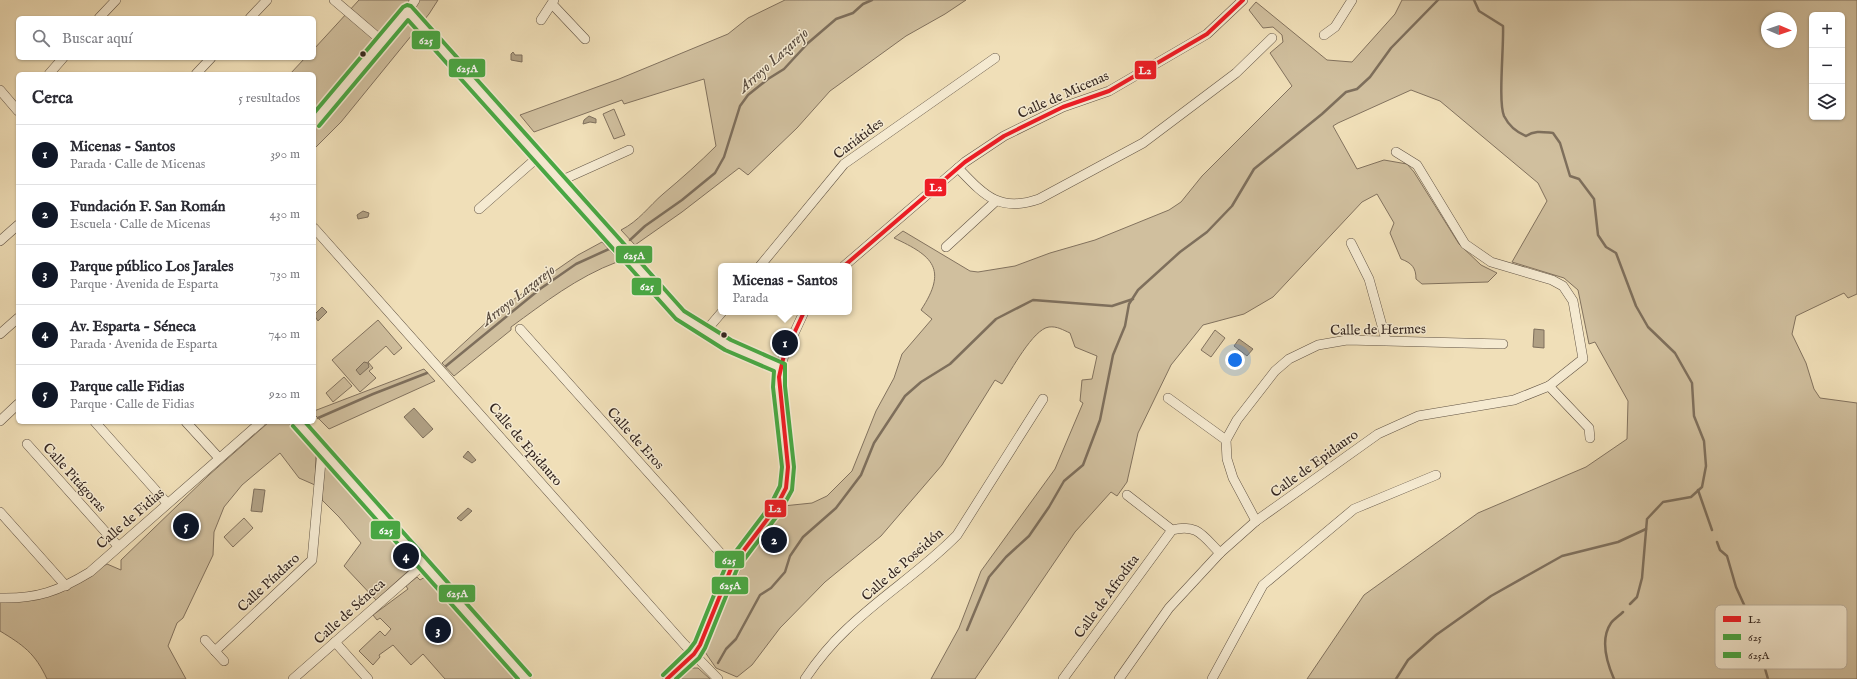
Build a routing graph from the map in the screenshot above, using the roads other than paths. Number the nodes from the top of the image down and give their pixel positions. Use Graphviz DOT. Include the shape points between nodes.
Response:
graph roads {
  1 [pos="116,0"];
  2 [pos="267,0"];
  3 [pos="334,0"];
  4 [pos="415,0"];
  5 [pos="1242,0"];
  6 [pos="1352,0"];
  7 [pos="553,2"];
  8 [pos="408,11"];
  9 [pos="101,16"];
  10 [pos="252,16"];
  11 [pos="541,20"];
  12 [pos="1324,35"];
  13 [pos="1272,38"];
  14 [pos="585,39"];
  15 [pos="382,41"];
  16 [pos="995,58"];
  17 [pos="61,60"];
  18 [pos="209,60"];
  19 [pos="50,72"];
  20 [pos="198,72"];
  21 [pos="0,90"];
  22 [pos="16,108"];
  23 [pos="316,120"];
  24 [pos="629,150"];
  25 [pos="1396,152"];
  26 [pos="538,157"];
  27 [pos="958,168"];
  28 [pos="560,181"];
  29 [pos="996,201"];
  30 [pos="479,209"];
  31 [pos="16,227"];
  32 [pos="316,230"];
  33 [pos="2,236"];
  34 [pos="1351,243"];
  35 [pos="946,247"];
  36 [pos="762,263"];
  37 [pos="847,263"];
  38 [pos="719,315"];
  39 [pos="803,315"];
  40 [pos="16,320"];
  41 [pos="520,329"];
  42 [pos="704,333"];
  43 [pos="0,334"];
  44 [pos="1386,340"];
  45 [pos="1503,344"];
  46 [pos="780,367"];
  47 [pos="1549,386"];
  48 [pos="1168,398"];
  49 [pos="1043,399"];
  50 [pos="16,406"];
  51 [pos="0,421"];
  52 [pos="97,424"];
  53 [pos="188,424"];
  54 [pos="259,424"];
  55 [pos="299,424"];
  56 [pos="1590,438"];
  57 [pos="1226,440"];
  58 [pos="27,444"];
  59 [pos="322,450"];
  60 [pos="219,458"];
  61 [pos="1436,475"];
  62 [pos="1127,495"];
  63 [pos="168,503"];
  64 [pos="0,512"];
  65 [pos="1256,521"];
  66 [pos="1172,530"];
  67 [pos="118,546"];
  68 [pos="1220,553"];
  69 [pos="424,564"];
  70 [pos="732,566"];
  71 [pos="66,586"];
  72 [pos="0,598"];
  73 [pos="205,640"];
  74 [pos="335,642"];
  75 [pos="215,651"];
  76 [pos="694,654"];
  77 [pos="224,661"];
  78 [pos="294,679"];
  79 [pos="368,679"];
  80 [pos="526,679"];
  81 [pos="667,679"];
  82 [pos="718,679"];
  83 [pos="805,679"];
  84 [pos="1063,679"];
  85 [pos="1119,679"];
  86 [pos="1212,679"];
  1 -- 9 [label="street"];
  2 -- 10 [label="street"];
  3 -- 15 [label="street"];
  4 -- 8 [label="street"];
  5 -- 27 [label="street, Calle de Micenas" via="1208,34 1109,91 1063,107 1004,136"];
  6 -- 12 [label="street" via="1334,27"];
  7 -- 11 [label="street"];
  7 -- 14 [label="street"];
  8 -- 15 [label="street"];
  8 -- 26 [label="street"];
  13 -- 29 [label="street" via="1236,73 1143,143 1039,199 1021,203"];
  15 -- 23 [label="street"];
  16 -- 36 [label="street, Cariátides" via="844,164"];
  17 -- 19 [label="street"];
  18 -- 20 [label="street"];
  21 -- 22 [label="street"];
  24 -- 28 [label="street"];
  25 -- 47 [label="street, Calle de Epidauro" via="1417,165 1465,244 1491,262 1552,280 1563,286 1573,301 1583,359"];
  26 -- 28 [label="street"];
  26 -- 30 [label="street"];
  27 -- 29 [label="street" via="981,192"];
  27 -- 37 [label="street, Calle de Micenas"];
  28 -- 42 [label="street" via="680,315"];
  29 -- 35 [label="street"];
  31 -- 33 [label="street"];
  32 -- 76 [label="street, Calle de Epidauro"];
  34 -- 44 [label="street" via="1369,279"];
  38 -- 42 [label="street"];
  39 -- 46 [label="street"];
  40 -- 43 [label="street"];
  41 -- 70 [label="street, Calle de Eros"];
  42 -- 46 [label="street"];
  44 -- 45 [label="street, Calle de Hermes"];
  44 -- 57 [label="street, Calle de Hermes" via="1347,340 1318,345 1289,359 1275,371 1242,414"];
  46 -- 70 [label="street" via="779,386 788,467 786,488 775,509"];
  47 -- 56 [label="street" via="1589,428"];
  47 -- 65 [label="street, Calle de Epidauro" via="1514,400 1418,416 1378,434"];
  48 -- 57 [label="street"];
  49 -- 83 [label="street, Calle de Poseidón" via="957,535 940,553 846,629 822,654"];
  50 -- 51 [label="street"];
  52 -- 63 [label="street"];
  53 -- 60 [label="street"];
  54 -- 60 [label="street, Calle de Fidias"];
  55 -- 59 [label="street"];
  57 -- 65 [label="street" via="1227,458 1233,478"];
  58 -- 67 [label="street, Calle Pitágoras"];
  59 -- 69 [label="street"];
  59 -- 75 [label="street, Calle Píndaro" via="312,560"];
  60 -- 63 [label="street, Calle de Fidias"];
  61 -- 86 [label="street" via="1354,509 1263,585"];
  62 -- 66 [label="street"];
  63 -- 67 [label="street, Calle de Fidias"];
  64 -- 71 [label="street"];
  65 -- 68 [label="street, Calle de Epidauro"];
  66 -- 68 [label="street" via="1184,526 1196,529"];
  66 -- 84 [label="street, Calle de Afrodita"];
  67 -- 71 [label="street, Calle de Fidias" via="90,572"];
  68 -- 85 [label="street, Calle de Epidauro" via="1169,608"];
  69 -- 74 [label="street, Calle de Séneca"];
  69 -- 80 [label="street"];
  70 -- 76 [label="street" via="704,636"];
  71 -- 72 [label="street, Calle de Fidias" via="32,597"];
  73 -- 75 [label="street"];
  74 -- 78 [label="street, Calle de Séneca"];
  74 -- 79 [label="street"];
  75 -- 77 [label="street"];
  76 -- 81 [label="street"];
  76 -- 82 [label="street, Calle de Epidauro"];
}
